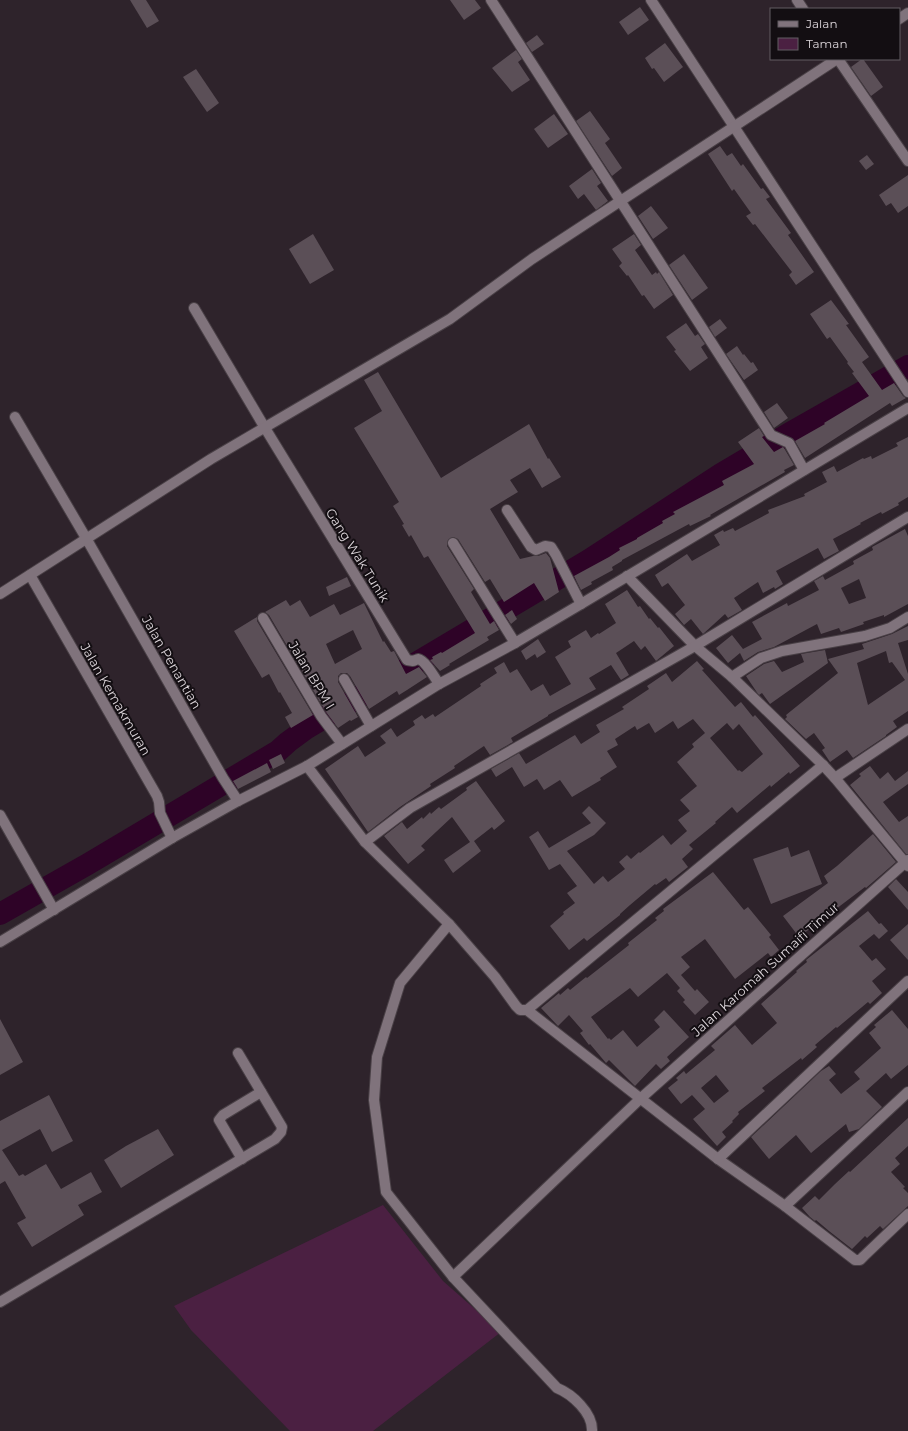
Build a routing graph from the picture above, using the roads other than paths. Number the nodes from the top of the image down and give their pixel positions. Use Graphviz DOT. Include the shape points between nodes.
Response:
graph roads {
  1 [pos="491,0"];
  2 [pos="651,0"];
  3 [pos="836,60"];
  4 [pos="839,60"];
  5 [pos="733,124"];
  6 [pos="908,161"];
  7 [pos="619,198"];
  8 [pos="194,308"];
  9 [pos="908,392"];
  10 [pos="908,408"];
  11 [pos="14,417"];
  12 [pos="263,424"];
  13 [pos="804,470"];
  14 [pos="507,510"];
  15 [pos="908,517"];
  16 [pos="84,534"];
  17 [pos="453,544"];
  18 [pos="30,575"];
  19 [pos="627,576"];
  20 [pos="0,594"];
  21 [pos="581,604"];
  22 [pos="908,617"];
  23 [pos="263,618"];
  24 [pos="515,642"];
  25 [pos="695,646"];
  26 [pos="732,677"];
  27 [pos="344,679"];
  28 [pos="439,684"];
  29 [pos="371,726"];
  30 [pos="908,729"];
  31 [pos="342,744"];
  32 [pos="823,765"];
  33 [pos="307,766"];
  34 [pos="835,778"];
  35 [pos="238,801"];
  36 [pos="0,815"];
  37 [pos="172,838"];
  38 [pos="365,842"];
  39 [pos="907,863"];
  40 [pos="54,910"];
  41 [pos="449,924"];
  42 [pos="0,942"];
  43 [pos="908,981"];
  44 [pos="526,1010"];
  45 [pos="238,1053"];
  46 [pos="261,1092"];
  47 [pos="908,1092"];
  48 [pos="640,1099"];
  49 [pos="718,1158"];
  50 [pos="242,1159"];
  51 [pos="786,1206"];
  52 [pos="908,1214"];
  53 [pos="453,1277"];
  54 [pos="0,1302"];
  55 [pos="592,1431"];
  1 -- 7 [label="street"];
  2 -- 5 [label="street"];
  3 -- 5 [label="street"];
  4 -- 6 [label="street"];
  5 -- 7 [label="street"];
  5 -- 9 [label="street"];
  7 -- 12 [label="street" via="450,319"];
  7 -- 13 [label="street" via="770,435 789,443"];
  8 -- 12 [label="street"];
  10 -- 13 [label="street"];
  11 -- 16 [label="street, Jalan Penantian"];
  12 -- 16 [label="street" via="211,459"];
  12 -- 28 [label="street, Gang Wak Tunik" via="407,660 417,659 423,662"];
  13 -- 19 [label="street"];
  14 -- 21 [label="street" via="531,547 536,550 545,546 551,547"];
  15 -- 25 [label="street"];
  16 -- 18 [label="street"];
  16 -- 35 [label="street, Jalan Penantian"];
  17 -- 24 [label="street"];
  18 -- 20 [label="street"];
  18 -- 37 [label="street, Jalan Kemakmuran" via="157,796 160,813"];
  19 -- 21 [label="street"];
  19 -- 25 [label="street"];
  21 -- 24 [label="street"];
  22 -- 26 [label="street" via="890,628 865,636 809,645 761,658"];
  23 -- 31 [label="street, Jalan BPM I"];
  24 -- 28 [label="street"];
  25 -- 26 [label="street"];
  25 -- 38 [label="street" via="410,808"];
  26 -- 32 [label="street"];
  27 -- 29 [label="street"];
  28 -- 29 [label="street"];
  29 -- 31 [label="street"];
  30 -- 34 [label="street"];
  31 -- 33 [label="street"];
  32 -- 34 [label="street"];
  32 -- 44 [label="street"];
  33 -- 35 [label="street"];
  33 -- 38 [label="street"];
  34 -- 39 [label="street"];
  35 -- 37 [label="street"];
  36 -- 40 [label="street"];
  37 -- 40 [label="street"];
  38 -- 41 [label="street"];
  39 -- 48 [label="street, Jalan Karomah Sumaifi Timur"];
  40 -- 42 [label="street"];
  41 -- 44 [label="street" via="495,977 516,1006 520,1010"];
  41 -- 53 [label="street" via="400,983 377,1057 374,1100 386,1192"];
  43 -- 49 [label="street"];
  44 -- 48 [label="street"];
  45 -- 46 [label="street"];
  46 -- 50 [label="street" via="282,1127 281,1132 275,1139"];
  46 -- 50 [label="street" via="219,1120"];
  47 -- 51 [label="street"];
  48 -- 49 [label="street"];
  48 -- 53 [label="street, Jalan Karomah Sumaifi Timur"];
  49 -- 51 [label="street"];
  50 -- 54 [label="street"];
  51 -- 52 [label="street" via="855,1260 860,1260"];
  53 -- 55 [label="street" via="557,1388 567,1392 581,1406 588,1416"];
}
